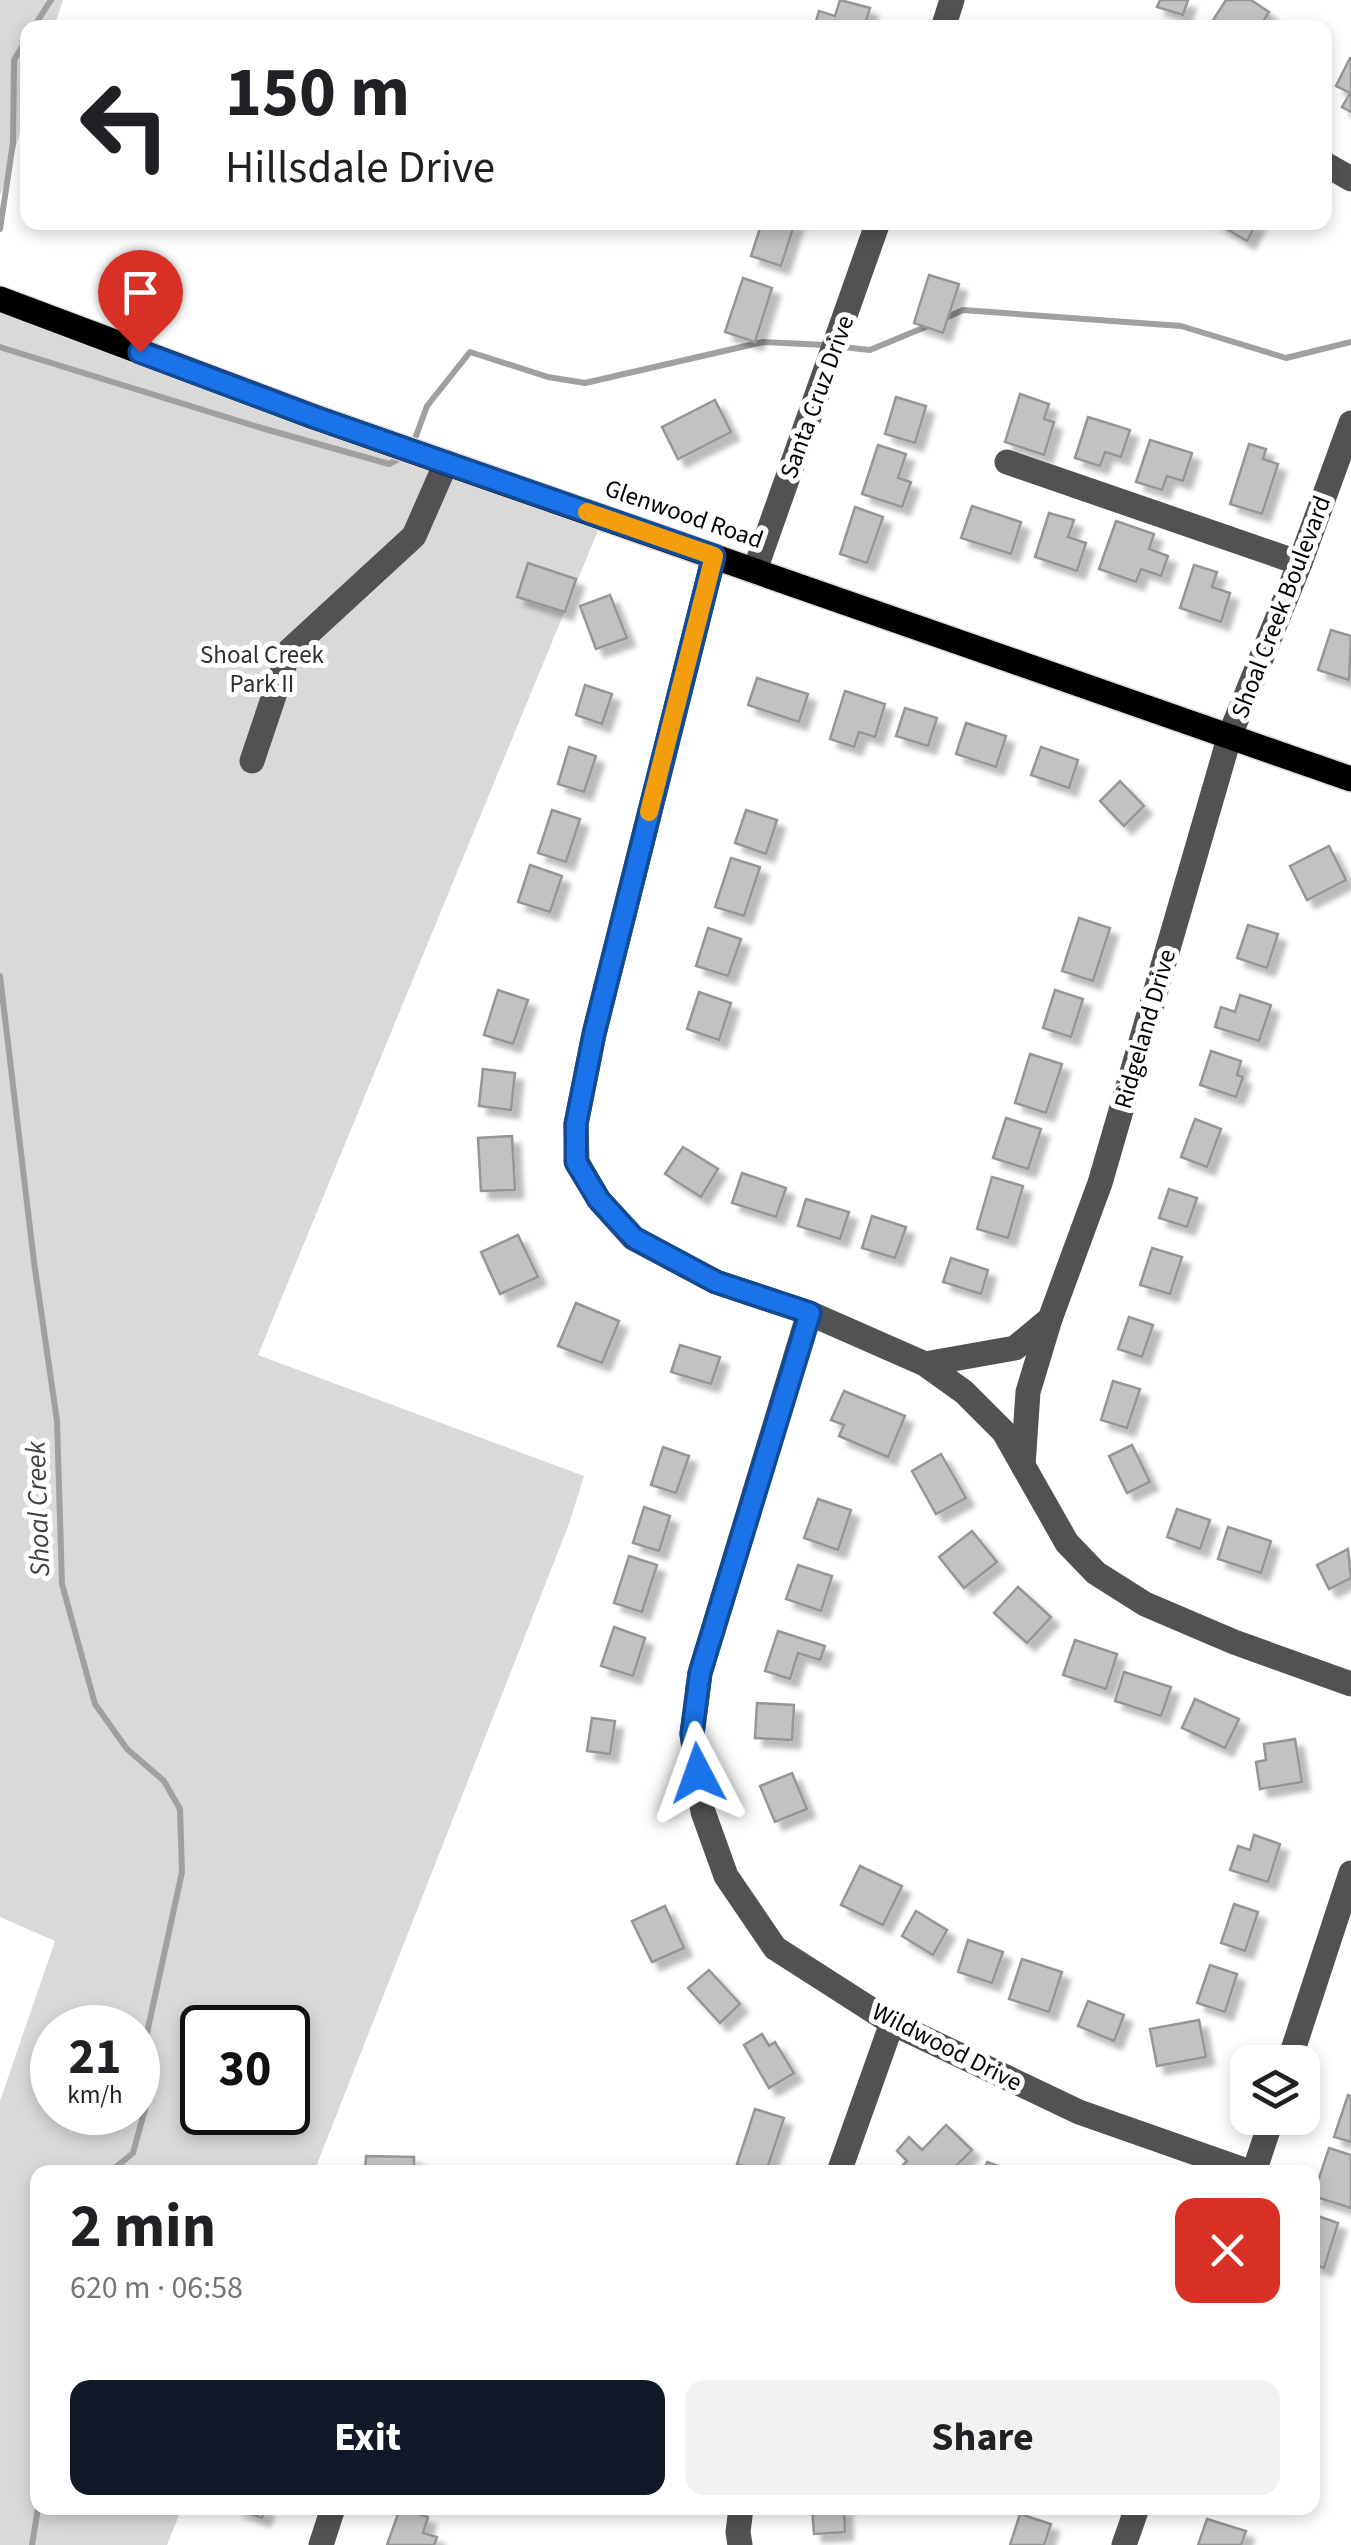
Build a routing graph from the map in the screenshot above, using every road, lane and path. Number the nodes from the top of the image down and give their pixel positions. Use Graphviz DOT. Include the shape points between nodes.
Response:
graph roads {
  1 [pos="875,230"];
  2 [pos="0,299"];
  3 [pos="1351,423"];
  4 [pos="1006,462"];
  5 [pos="446,463"];
  6 [pos="714,556"];
  7 [pos="1300,564"];
  8 [pos="754,570"];
  9 [pos="1230,735"];
  10 [pos="252,761"];
  11 [pos="1351,779"];
  12 [pos="810,1313"];
  13 [pos="1050,1319"];
  14 [pos="926,1364"];
  15 [pos="1023,1466"];
  16 [pos="1351,1684"];
  17 [pos="1351,1873"];
  18 [pos="892,2023"];
  19 [pos="1295,2045"];
  20 [pos="1266,2135"];
  21 [pos="841,2165"];
  22 [pos="1232,2165"];
  23 [pos="1255,2165"];
  24 [pos="332,2515"];
  25 [pos="741,2515"];
  26 [pos="1135,2515"];
  27 [pos="321,2545"];
  28 [pos="740,2545"];
  29 [pos="1124,2545"];
  1 -- 8 [label="street, Santa Cruz Drive"];
  2 -- 5 [label="main road, Glenwood Road"];
  3 -- 7 [label="street, Shoal Creek Boulevard"];
  4 -- 7 [label="street"];
  5 -- 6 [label="main road, Glenwood Road"];
  5 -- 10 [label="street" via="414,536 289,651"];
  6 -- 8 [label="main road, Glenwood Road"];
  6 -- 12 [label="street" via="594,1034 576,1124 576,1162 634,1238 716,1282"];
  7 -- 9 [label="street, Shoal Creek Boulevard"];
  8 -- 9 [label="main road, Glenwood Road"];
  9 -- 11 [label="main road, Glenwood Road"];
  9 -- 13 [label="street, Ridgeland Drive" via="1100,1184"];
  12 -- 14 [label="street"];
  12 -- 18 [label="street, Wildwood Drive" via="700,1673 692,1734 703,1812 726,1876 775,1948"];
  13 -- 14 [label="street" via="1016,1348"];
  13 -- 15 [label="street, Ridgeland Drive" via="1028,1392"];
  14 -- 15 [label="street" via="1004,1432"];
  15 -- 16 [label="street" via="1066,1542 1096,1573 1145,1604"];
  17 -- 19 [label="street"];
  18 -- 21 [label="street"];
  18 -- 22 [label="street, Wildwood Drive" via="1079,2112"];
  20 -- 23 [label="street"];
  24 -- 27 [label="street"];
  25 -- 28 [label="street"];
  26 -- 29 [label="street"];
}
